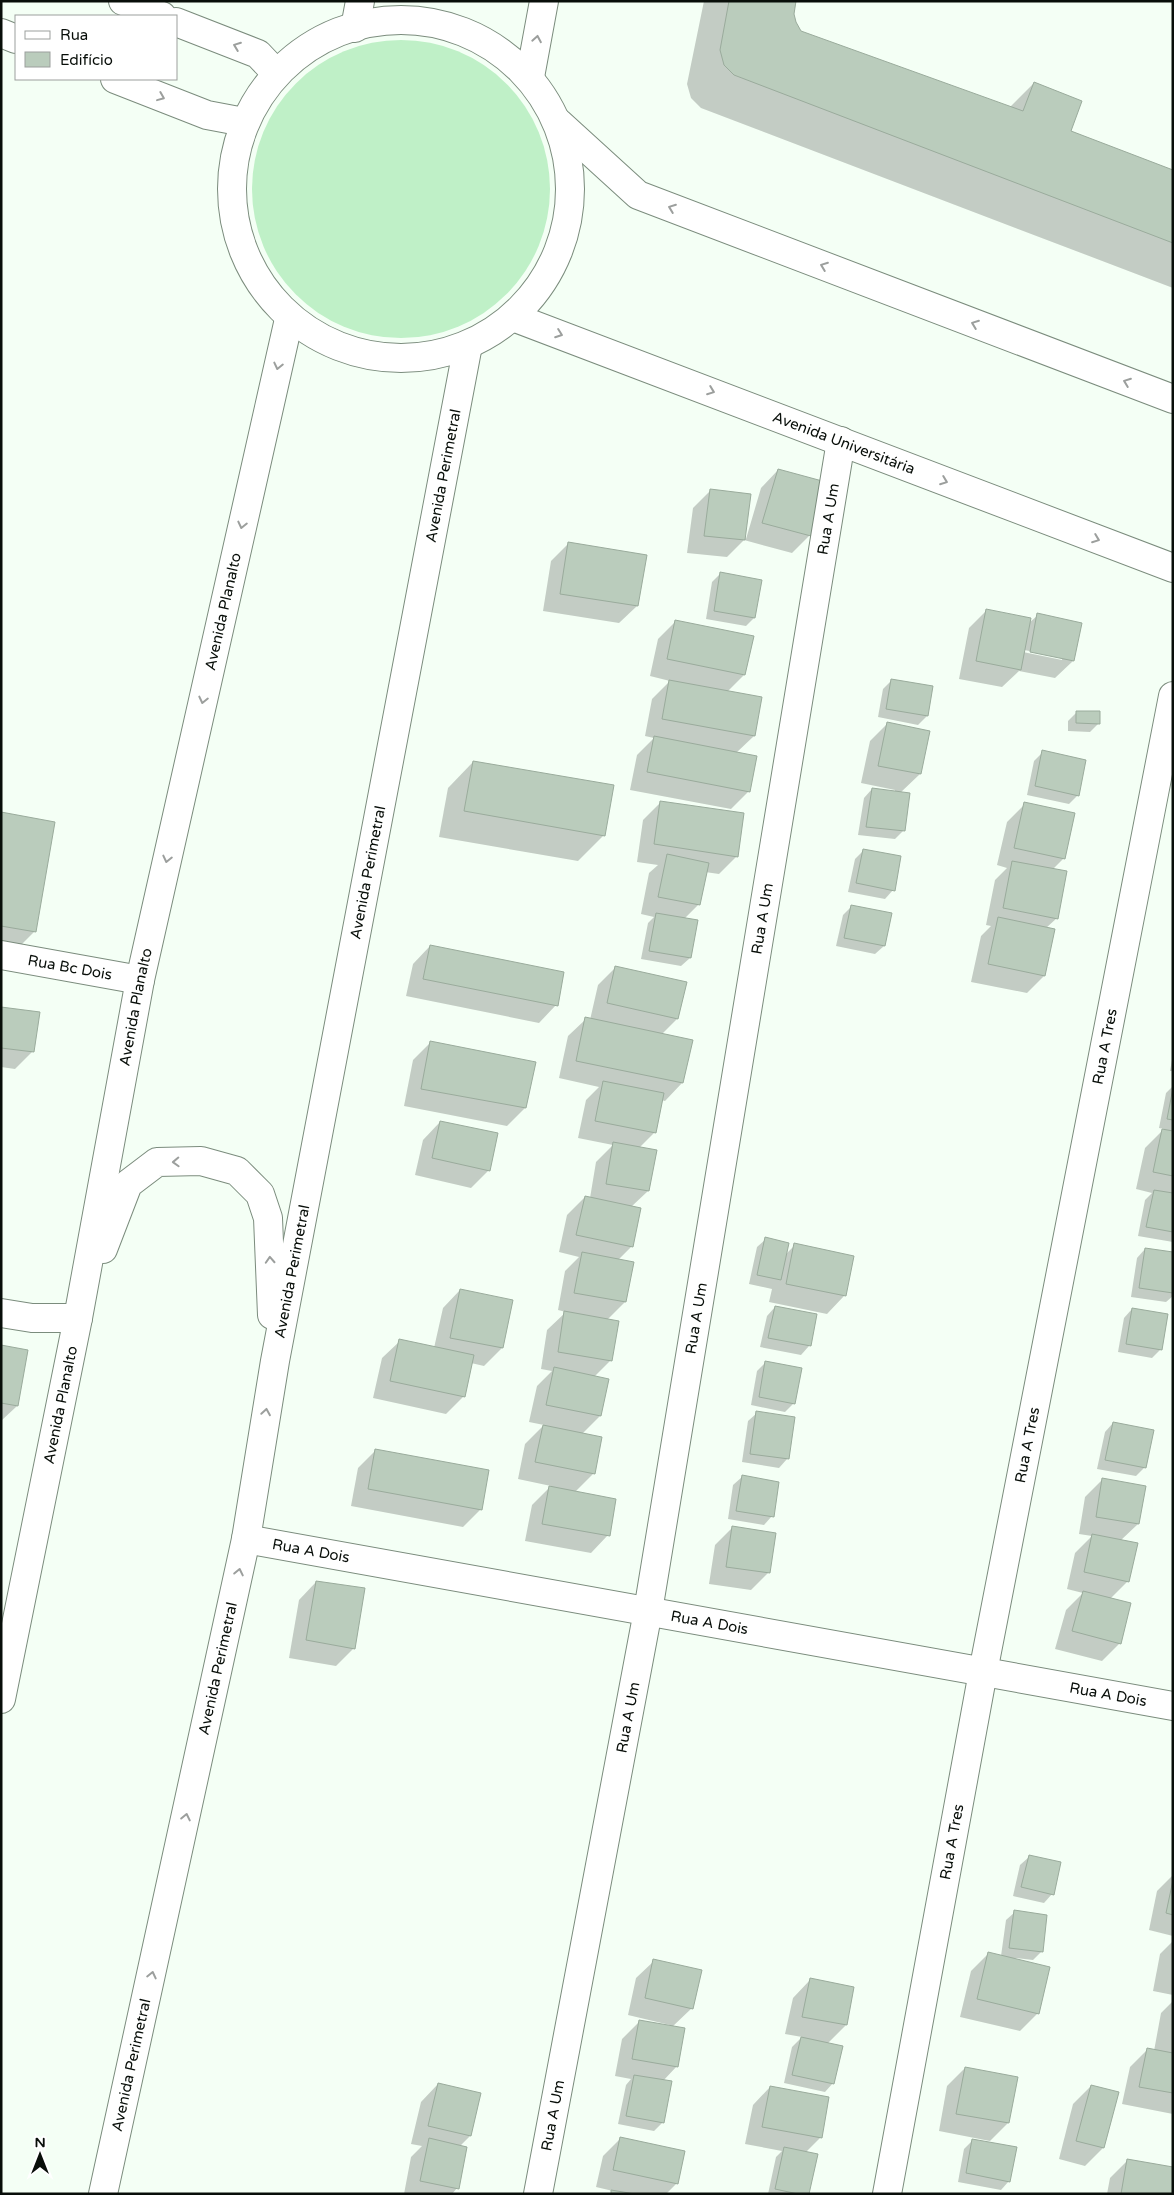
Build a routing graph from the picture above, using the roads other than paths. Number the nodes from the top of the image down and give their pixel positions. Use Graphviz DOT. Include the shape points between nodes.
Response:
graph roads {
  1 [pos="123,1"];
  2 [pos="360,1"];
  3 [pos="544,1"];
  4 [pos="159,15"];
  5 [pos="178,23"];
  6 [pos="355,28"];
  7 [pos="1,33"];
  8 [pos="15,39"];
  9 [pos="276,73"];
  10 [pos="530,78"];
  11 [pos="118,80"];
  12 [pos="244,122"];
  13 [pos="559,123"];
  14 [pos="513,317"];
  15 [pos="289,319"];
  16 [pos="468,345"];
  17 [pos="1173,399"];
  18 [pos="841,441"];
  19 [pos="1173,568"];
  20 [pos="1173,696"];
  21 [pos="1,955"];
  22 [pos="140,980"];
  23 [pos="1,1313"];
  24 [pos="78,1318"];
  25 [pos="274,1361"];
  26 [pos="246,1539"];
  27 [pos="648,1612"];
  28 [pos="4,1669"];
  29 [pos="983,1672"];
  30 [pos="1,1699"];
  31 [pos="1173,1706"];
  32 [pos="103,2194"];
  33 [pos="538,2194"];
  34 [pos="887,2194"];
  1 -- 4 [label="street"];
  2 -- 6 [label="street"];
  10 -- 3 [label="street, one-way"];
  9 -- 5 [label="street, one-way" via="258,54"];
  6 -- 9 [label="street" via="324,38"];
  6 -- 10 [label="street" via="381,20 440,24 489,44"];
  7 -- 8 [label="street"];
  9 -- 12 [label="street"];
  10 -- 13 [label="street"];
  11 -- 12 [label="street, one-way" via="207,115"];
  12 -- 15 [label="street" via="231,180 238,238 264,291"];
  13 -- 14 [label="street" via="571,174 568,227 548,276"];
  17 -- 13 [label="street, one-way" via="638,195"];
  14 -- 16 [label="street"];
  14 -- 18 [label="street, Avenida Universitária, one-way"];
  15 -- 16 [label="street" via="322,339 363,354 416,358"];
  15 -- 22 [label="street, Avenida Planalto, one-way"];
  16 -- 25 [label="street, Avenida Perimetral"];
  18 -- 19 [label="street, Avenida Universitária, one-way"];
  18 -- 27 [label="street, Rua A Um"];
  20 -- 29 [label="street, Rua A Tres"];
  21 -- 22 [label="street, Rua Bc Dois"];
  22 -- 24 [label="street, Avenida Planalto"];
  23 -- 24 [label="street" via="32,1318"];
  25 -- 24 [label="street, one-way" via="268,1218 260,1194 237,1171 201,1161 157,1162 128,1184"];
  24 -- 28 [label="street, Avenida Planalto"];
  26 -- 25 [label="street, Avenida Perimetral, one-way"];
  26 -- 27 [label="street, Rua A Dois"];
  32 -- 26 [label="street, Avenida Perimetral, one-way"];
  27 -- 29 [label="street, Rua A Dois"];
  27 -- 33 [label="street, Rua A Um"];
  28 -- 30 [label="street, Avenida Planalto"];
  29 -- 31 [label="street, Rua A Dois"];
  29 -- 34 [label="street, Rua A Tres"];
}
